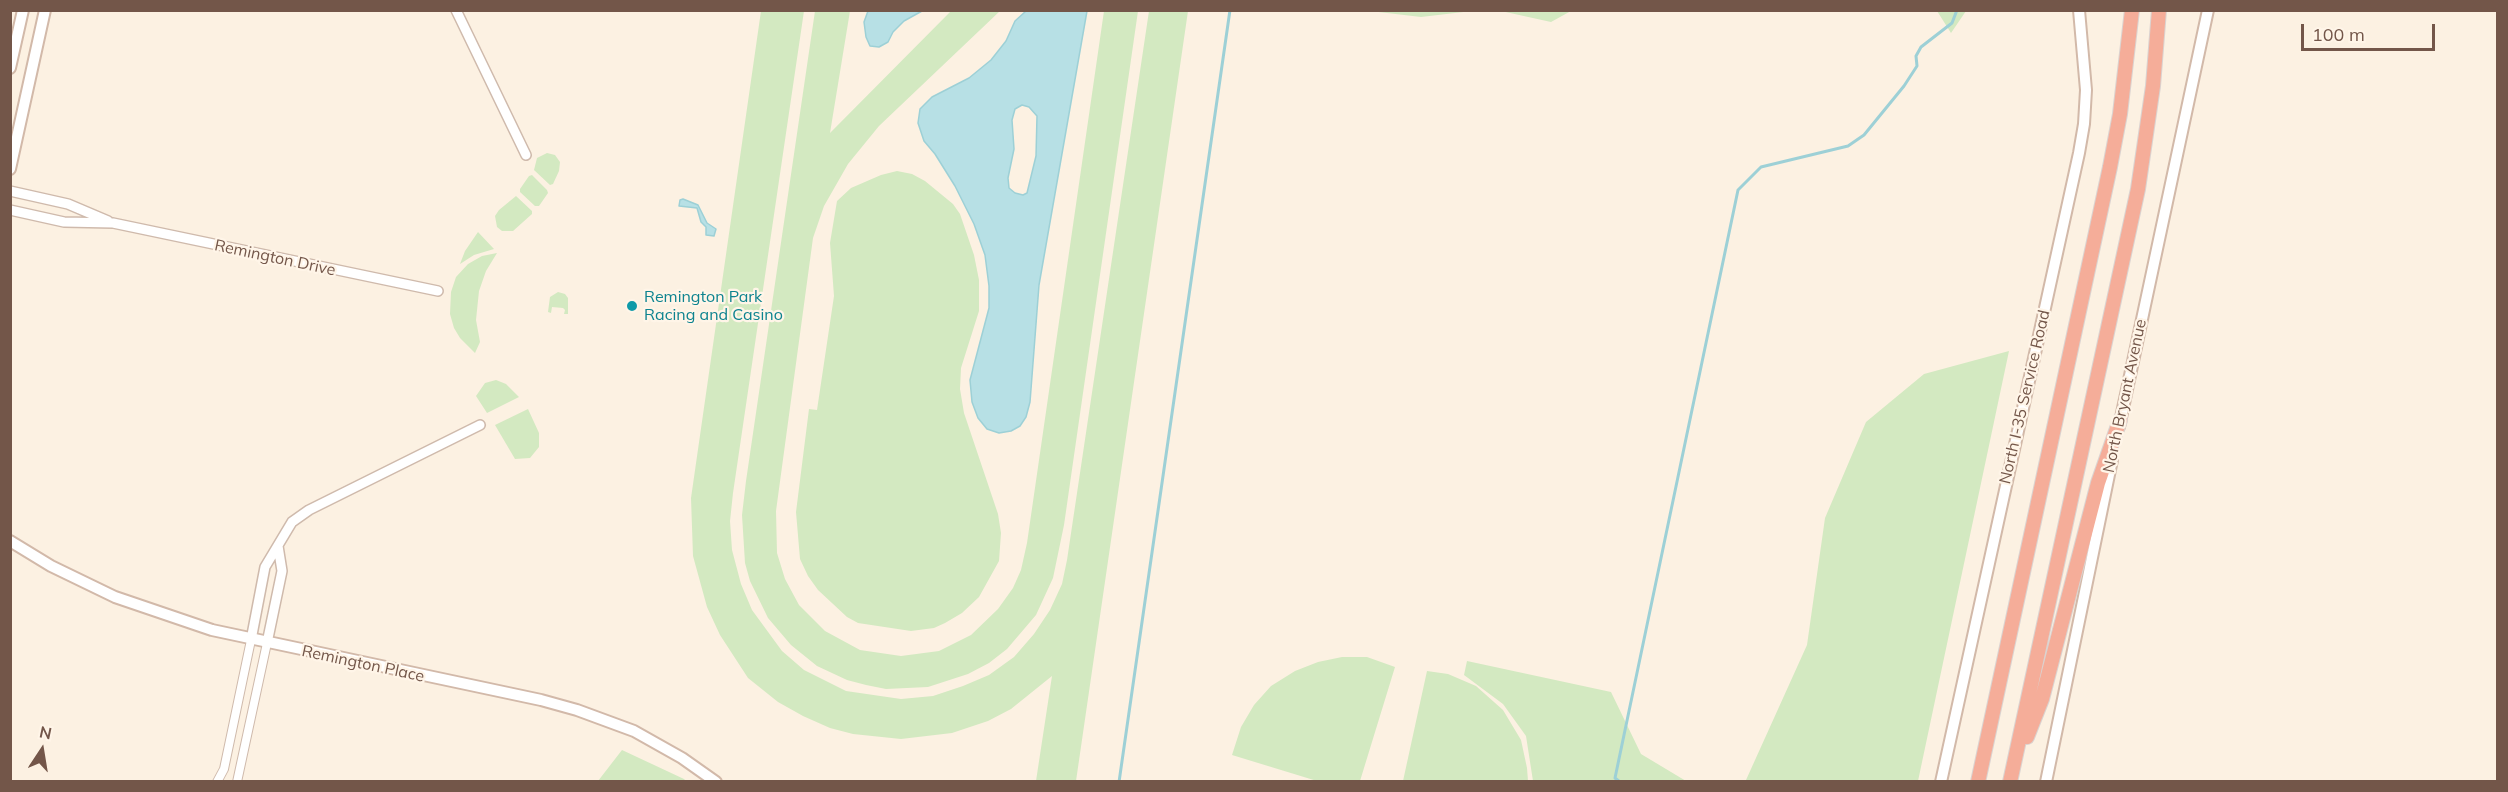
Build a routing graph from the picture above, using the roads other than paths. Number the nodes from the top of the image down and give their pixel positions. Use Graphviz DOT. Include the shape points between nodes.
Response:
graph roads {
  1 [pos="23,10"];
  2 [pos="45,10"];
  3 [pos="456,10"];
  4 [pos="2079,10"];
  5 [pos="2132,10"];
  6 [pos="2159,10"];
  7 [pos="2208,10"];
  8 [pos="10,68"];
  9 [pos="526,155"];
  10 [pos="10,169"];
  11 [pos="10,192"];
  12 [pos="10,210"];
  13 [pos="113,223"];
  14 [pos="438,291"];
  15 [pos="2120,420"];
  16 [pos="480,425"];
  17 [pos="10,542"];
  18 [pos="278,546"];
  19 [pos="251,640"];
  20 [pos="267,643"];
  21 [pos="2011,778"];
  22 [pos="217,782"];
  23 [pos="237,782"];
  24 [pos="716,782"];
  25 [pos="1941,782"];
  26 [pos="1978,782"];
  27 [pos="2046,782"];
  1 -- 8 [label="main road"];
  2 -- 10 [label="main road"];
  3 -- 9 [label="street"];
  4 -- 25 [label="main road, North I-35 Service Road" via="2086,90 2079,153"];
  5 -- 26 [label="highway" via="2110,167"];
  6 -- 21 [label="highway" via="2138,189"];
  7 -- 15 [label="main road, North Bryant Avenue"];
  11 -- 13 [label="street, Remington Drive" via="68,204"];
  12 -- 13 [label="street, Remington Drive" via="64,222"];
  13 -- 14 [label="street, Remington Drive"];
  15 -- 21 [label="highway" via="2098,483 2042,699"];
  15 -- 27 [label="main road, North Bryant Avenue"];
  16 -- 18 [label="street" via="300,515 286,529"];
  17 -- 19 [label="main road, Remington Place" via="115,597 171,618"];
  18 -- 19 [label="street" via="265,567"];
  18 -- 20 [label="street" via="282,571"];
  19 -- 20 [label="main road, Remington Place"];
  19 -- 22 [label="street" via="224,769"];
  20 -- 23 [label="street"];
  20 -- 24 [label="main road, Remington Place" via="577,710 634,731"];
}
